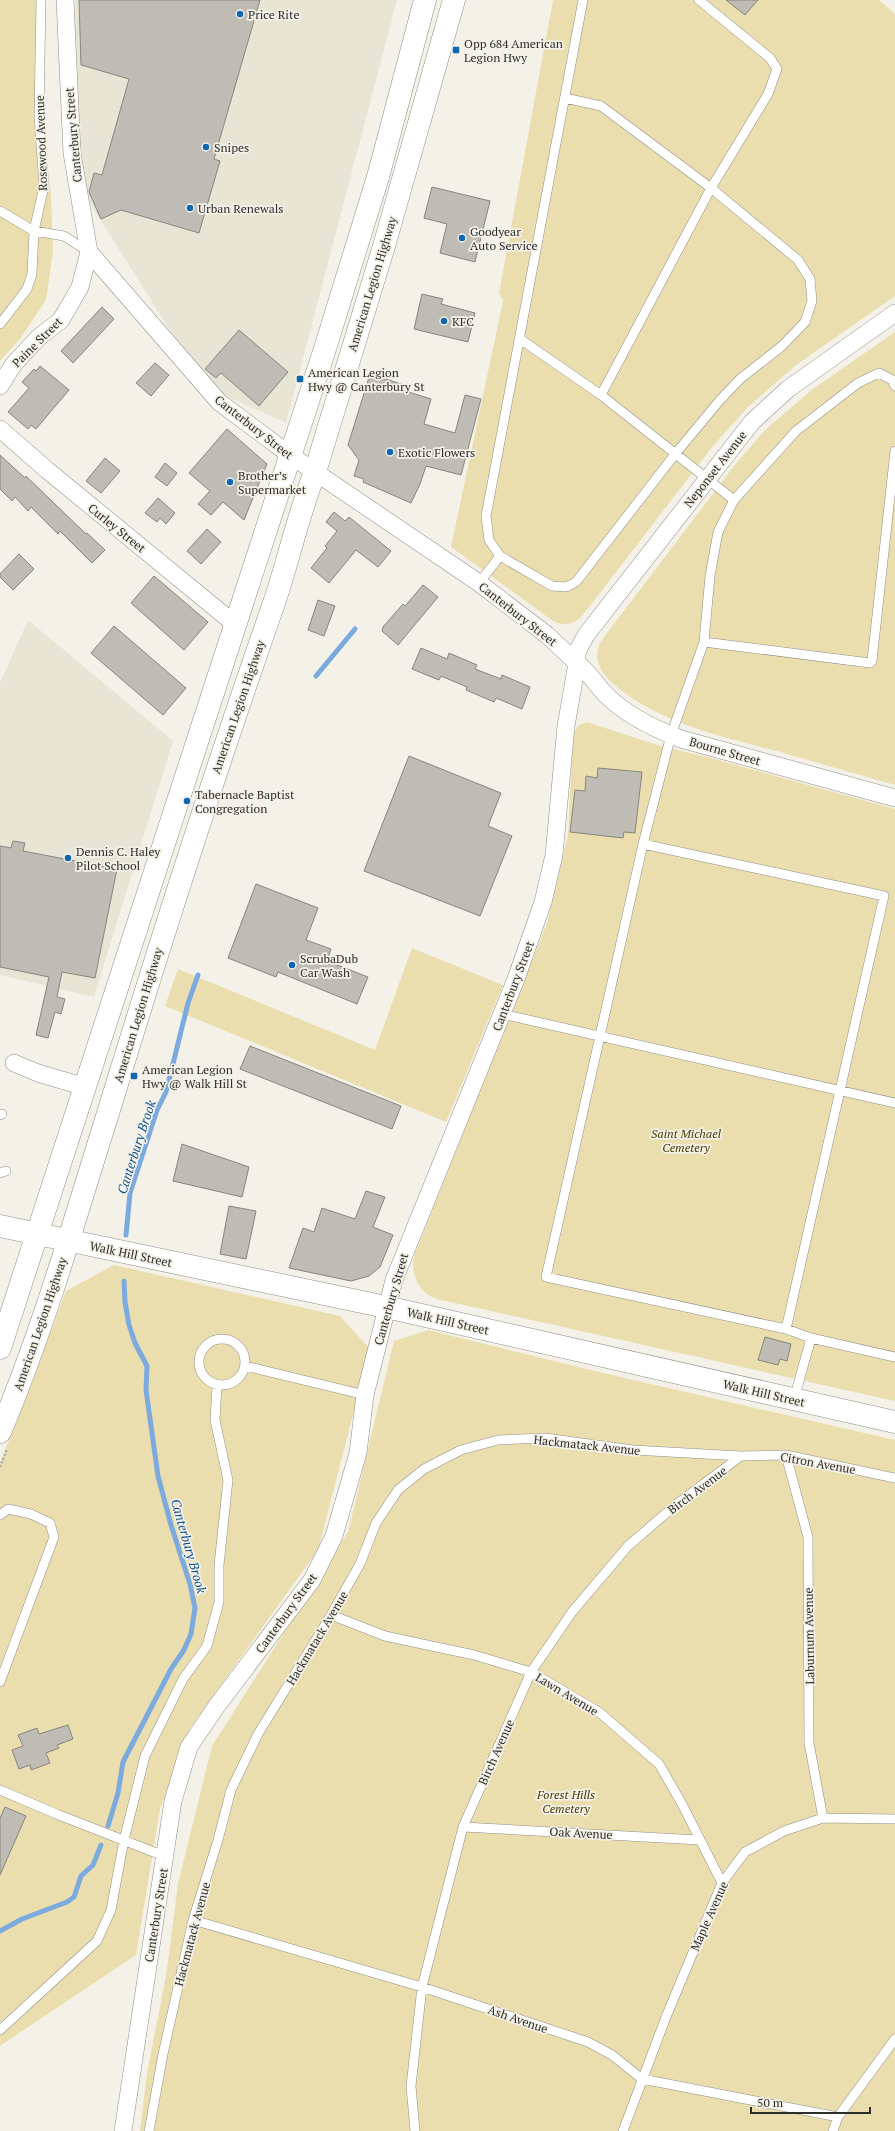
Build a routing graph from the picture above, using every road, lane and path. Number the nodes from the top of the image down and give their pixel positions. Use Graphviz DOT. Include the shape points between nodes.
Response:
graph roads {
  1 [pos="41,0"];
  2 [pos="65,0"];
  3 [pos="425,0"];
  4 [pos="454,0"];
  5 [pos="583,0"];
  6 [pos="699,0"];
  7 [pos="564,98"];
  8 [pos="711,188"];
  9 [pos="0,211"];
  10 [pos="34,231"];
  11 [pos="89,252"];
  12 [pos="895,313"];
  13 [pos="0,324"];
  14 [pos="520,339"];
  15 [pos="0,386"];
  16 [pos="895,386"];
  17 [pos="601,396"];
  18 [pos="0,429"];
  19 [pos="895,451"];
  20 [pos="676,452"];
  21 [pos="290,455"];
  22 [pos="315,472"];
  23 [pos="706,479"];
  24 [pos="734,500"];
  25 [pos="500,556"];
  26 [pos="479,583"];
  27 [pos="236,625"];
  28 [pos="704,642"];
  29 [pos="577,663"];
  30 [pos="671,735"];
  31 [pos="895,798"];
  32 [pos="643,844"];
  33 [pos="502,1014"];
  34 [pos="599,1037"];
  35 [pos="14,1063"];
  36 [pos="85,1087"];
  37 [pos="840,1090"];
  38 [pos="895,1103"];
  39 [pos="0,1226"];
  40 [pos="39,1234"];
  41 [pos="68,1240"];
  42 [pos="386,1307"];
  43 [pos="786,1329"];
  44 [pos="811,1338"];
  45 [pos="0,1348"];
  46 [pos="895,1357"];
  47 [pos="245,1366"];
  48 [pos="217,1385"];
  49 [pos="366,1395"];
  50 [pos="794,1399"];
  51 [pos="895,1422"];
  52 [pos="0,1432"];
  53 [pos="786,1455"];
  54 [pos="740,1456"];
  55 [pos="895,1478"];
  56 [pos="0,1515"];
  57 [pos="331,1616"];
  58 [pos="531,1672"];
  59 [pos="2,1673"];
  60 [pos="0,1682"];
  61 [pos="0,1790"];
  62 [pos="823,1818"];
  63 [pos="895,1819"];
  64 [pos="463,1827"];
  65 [pos="124,1840"];
  66 [pos="699,1840"];
  67 [pos="164,1856"];
  68 [pos="722,1883"];
  69 [pos="193,1920"];
  70 [pos="422,1986"];
  71 [pos="0,2030"];
  72 [pos="895,2039"];
  73 [pos="642,2080"];
  74 [pos="838,2117"];
  75 [pos="123,2131"];
  76 [pos="149,2131"];
  77 [pos="415,2131"];
  78 [pos="623,2131"];
  79 [pos="833,2131"];
  1 -- 10 [label="lane, Rosewood Avenue" via="39,116 44,186"];
  2 -- 11 [label="street, Canterbury Street" via="72,153"];
  3 -- 21 [label="main road" via="378,177"];
  4 -- 22 [label="main road, American Legion Highway" via="384,246"];
  5 -- 7 [label="lane"];
  6 -- 8 [label="lane" via="770,58 777,69 768,94"];
  7 -- 8 [label="lane" via="601,106"];
  7 -- 14 [label="lane"];
  8 -- 17 [label="lane"];
  8 -- 20 [label="lane" via="798,260 810,280 812,301 805,322 782,346 740,379"];
  9 -- 10 [label="lane"];
  10 -- 11 [label="lane" via="64,236"];
  10 -- 13 [label="lane, Rosewood Avenue" via="32,274 27,289"];
  11 -- 15 [label="street, Paine Street" via="80,287 61,320 38,338 13,365"];
  11 -- 21 [label="street, Canterbury Street" via="219,402"];
  12 -- 23 [label="street, Neponset Avenue" via="807,374 770,404"];
  14 -- 17 [label="lane"];
  14 -- 25 [label="lane" via="486,516 489,540"];
  16 -- 24 [label="lane" via="892,380 878,373 858,383 796,431"];
  17 -- 20 [label="lane"];
  18 -- 27 [label="street, Curley Street" via="45,469"];
  19 -- 28 [label="lane" via="872,661 870,663"];
  20 -- 23 [label="lane"];
  20 -- 25 [label="lane" via="576,582 566,587 552,586"];
  21 -- 22 [label="street, Canterbury Street"];
  21 -- 27 [label="main road"];
  22 -- 26 [label="street, Canterbury Street"];
  22 -- 41 [label="main road, American Legion Highway" via="301,508 282,579 232,722 165,929"];
  23 -- 24 [label="lane"];
  23 -- 29 [label="street, Neponset Avenue" via="582,641 577,652"];
  24 -- 28 [label="lane" via="718,532 710,576"];
  25 -- 26 [label="lane"];
  26 -- 29 [label="street, Canterbury Street" via="547,635"];
  27 -- 36 [label="main road"];
  28 -- 30 [label="lane"];
  29 -- 30 [label="street, Bourne Street" via="616,704"];
  29 -- 33 [label="street, Canterbury Street" via="566,726 551,872 531,938"];
  30 -- 31 [label="street, Bourne Street"];
  30 -- 32 [label="lane"];
  32 -- 34 [label="lane"];
  32 -- 37 [label="lane" via="884,896"];
  33 -- 34 [label="lane"];
  33 -- 42 [label="street, Canterbury Street" via="404,1252"];
  34 -- 37 [label="lane"];
  34 -- 43 [label="lane" via="546,1277"];
  35 -- 36 [label="street"];
  36 -- 40 [label="main road"];
  37 -- 38 [label="lane"];
  37 -- 43 [label="lane"];
  39 -- 40 [label="main road, Walk Hill Street"];
  40 -- 41 [label="main road, Walk Hill Street"];
  40 -- 45 [label="main road"];
  41 -- 42 [label="main road, Walk Hill Street"];
  41 -- 52 [label="main road, American Legion Highway" via="18,1389"];
  42 -- 49 [label="street, Canterbury Street"];
  42 -- 50 [label="main road, Walk Hill Street"];
  43 -- 44 [label="lane"];
  44 -- 46 [label="lane"];
  44 -- 50 [label="lane"];
  47 -- 48 [label="lane" via="235,1382"];
  47 -- 48 [label="lane" via="242,1350 237,1344 220,1339 207,1344 201,1352 200,1371"];
  47 -- 49 [label="lane"];
  48 -- 65 [label="lane" via="215,1420 228,1480 219,1565 219,1602 207,1646 183,1679 145,1756"];
  49 -- 67 [label="street, Canterbury Street" via="358,1453 334,1536 312,1580 189,1747 173,1801"];
  50 -- 51 [label="main road, Walk Hill Street"];
  53 -- 54 [label="lane, Citron Avenue"];
  53 -- 55 [label="lane, Citron Avenue"];
  53 -- 62 [label="lane, Laburnum Avenue" via="808,1537 810,1743"];
  54 -- 57 [label="lane, Hackmatack Avenue" via="633,1450 545,1438 498,1440 460,1450 424,1469 398,1490 376,1523 360,1564"];
  54 -- 58 [label="lane, Birch Avenue" via="678,1502 628,1546 572,1612"];
  56 -- 59 [label="lane" via="8,1509 31,1514 50,1523 54,1536"];
  57 -- 58 [label="lane, Lawn Avenue" via="385,1636 474,1655"];
  57 -- 69 [label="lane, Hackmatack Avenue" via="258,1734 231,1790"];
  58 -- 64 [label="lane, Birch Avenue"];
  58 -- 66 [label="lane, Lawn Avenue" via="599,1712 659,1764"];
  59 -- 60 [label="lane"];
  61 -- 65 [label="lane"];
  62 -- 63 [label="lane, Maple Avenue"];
  62 -- 68 [label="lane, Maple Avenue" via="784,1831 745,1852"];
  64 -- 66 [label="lane, Oak Avenue"];
  64 -- 70 [label="lane, Birch Avenue"];
  65 -- 67 [label="lane"];
  65 -- 71 [label="lane" via="111,1910 97,1941"];
  66 -- 68 [label="lane, Lawn Avenue"];
  67 -- 75 [label="street, Canterbury Street"];
  68 -- 73 [label="lane, Maple Avenue"];
  69 -- 70 [label="lane, Ash Avenue"];
  69 -- 76 [label="lane, Hackmatack Avenue" via="163,2054"];
  70 -- 73 [label="lane, Ash Avenue" via="588,2042 612,2055"];
  70 -- 77 [label="lane, Birch Avenue" via="411,2086"];
  72 -- 74 [label="lane"];
  73 -- 74 [label="lane, Ash Avenue"];
  73 -- 78 [label="lane, Maple Avenue"];
  74 -- 79 [label="lane"];
}
